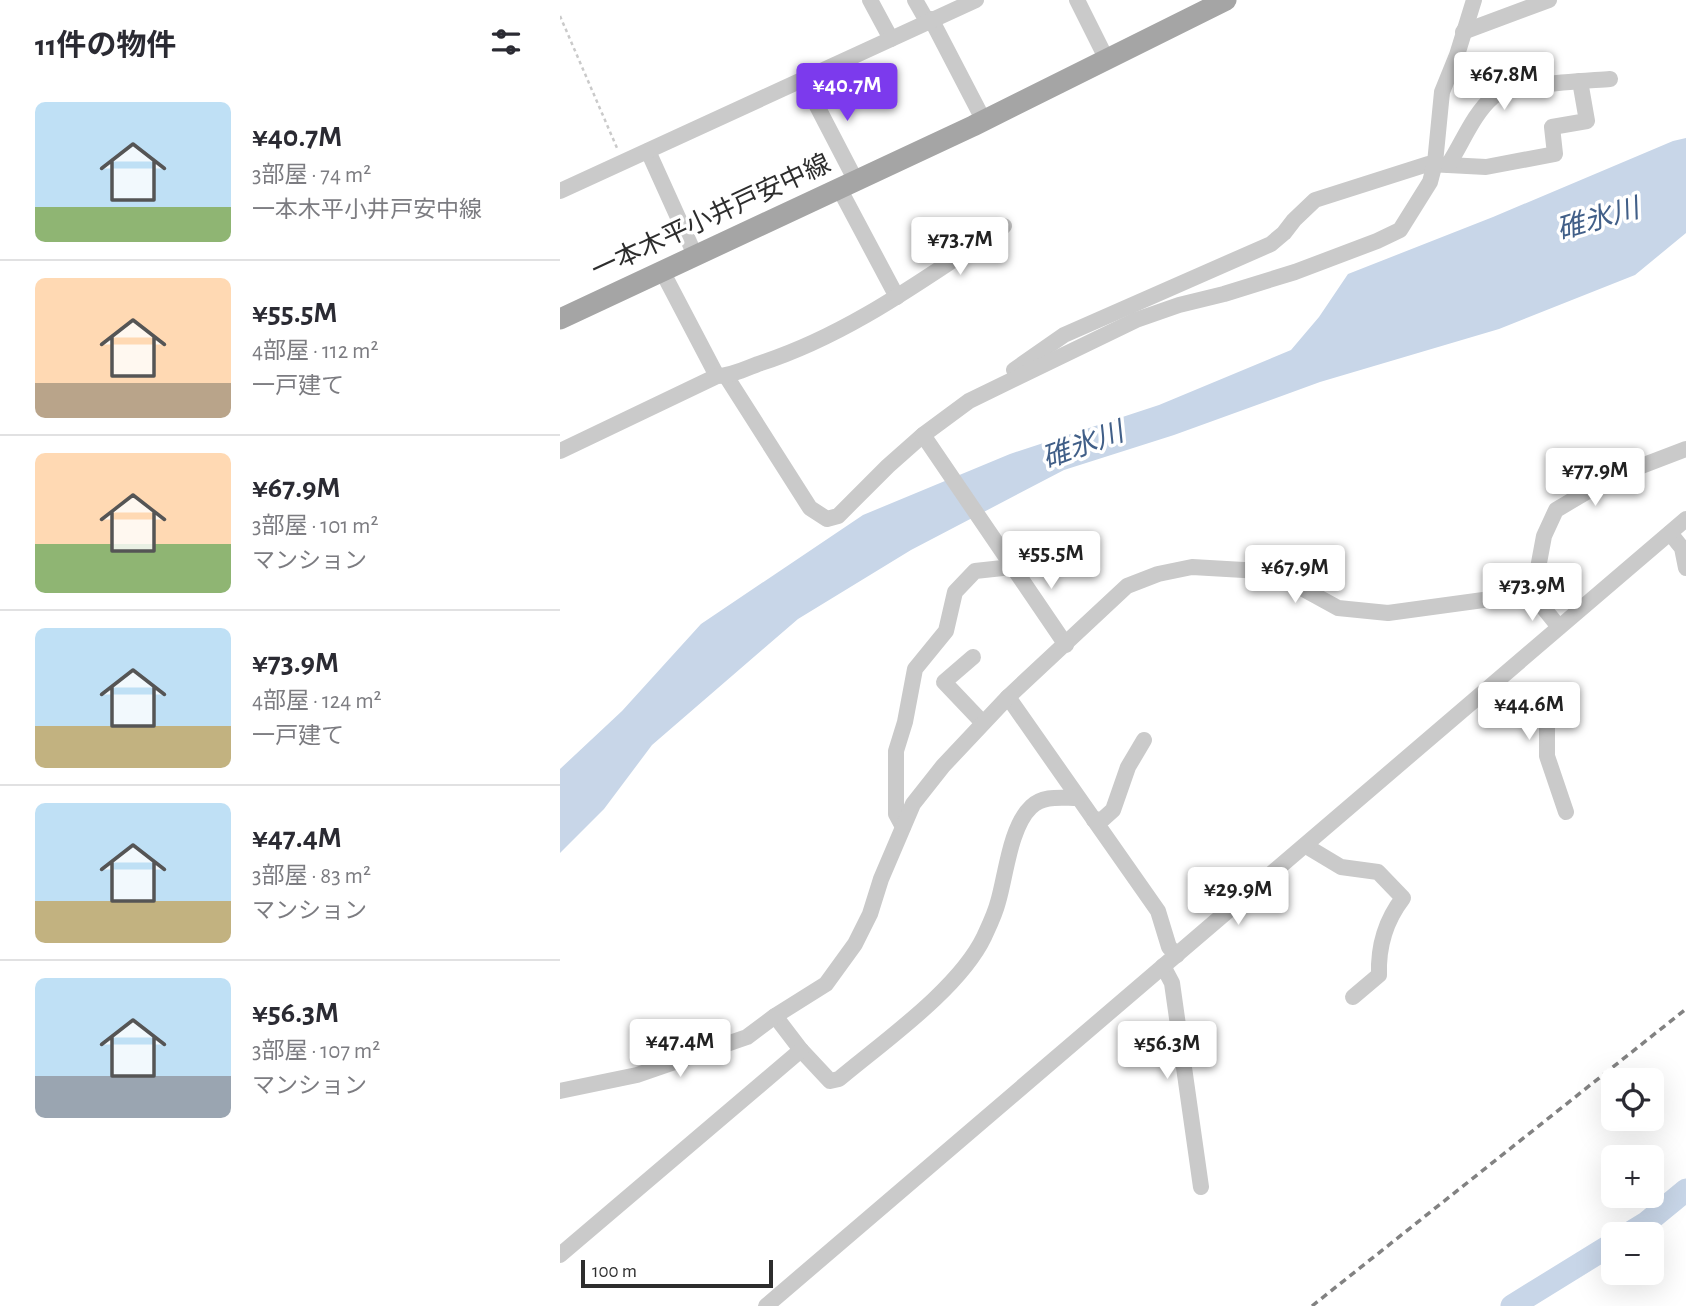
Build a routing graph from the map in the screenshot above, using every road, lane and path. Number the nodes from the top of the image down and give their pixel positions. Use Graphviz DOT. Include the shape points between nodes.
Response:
graph roads {
  1 [pos="870,0"];
  2 [pos="915,0"];
  3 [pos="976,0"];
  4 [pos="1077,0"];
  5 [pos="1474,0"];
  6 [pos="1549,0"];
  7 [pos="1216,2"];
  8 [pos="560,16"];
  9 [pos="929,20"];
  10 [pos="1463,32"];
  11 [pos="891,39"];
  12 [pos="1108,60"];
  13 [pos="1610,79"];
  14 [pos="804,80"];
  15 [pos="1580,81"];
  16 [pos="984,121"];
  17 [pos="648,151"];
  18 [pos="623,163"];
  19 [pos="1442,164"];
  20 [pos="847,185"];
  21 [pos="560,191"];
  22 [pos="1004,226"];
  23 [pos="695,255"];
  24 [pos="662,271"];
  25 [pos="897,297"];
  26 [pos="560,318"];
  27 [pos="722,376"];
  28 [pos="1004,383"];
  29 [pos="926,439"];
  30 [pos="1686,449"];
  31 [pos="560,451"];
  32 [pos="1686,519"];
  33 [pos="1671,533"];
  34 [pos="1009,563"];
  35 [pos="1686,568"];
  36 [pos="1534,595"];
  37 [pos="1559,627"];
  38 [pos="1066,645"];
  39 [pos="973,657"];
  40 [pos="1483,694"];
  41 [pos="1008,697"];
  42 [pos="983,723"];
  43 [pos="1144,740"];
  44 [pos="1077,798"];
  45 [pos="1566,812"];
  46 [pos="1094,820"];
  47 [pos="903,827"];
  48 [pos="1306,846"];
  49 [pos="1177,955"];
  50 [pos="1163,967"];
  51 [pos="1353,997"];
  52 [pos="775,1016"];
  53 [pos="801,1050"];
  54 [pos="560,1091"];
  55 [pos="1201,1187"];
  56 [pos="560,1255"];
  57 [pos="766,1306"];
  1 -- 11 [label="street"];
  2 -- 9 [label="street"];
  3 -- 9 [label="street"];
  4 -- 12 [label="street"];
  5 -- 10 [label="street"];
  6 -- 10 [label="street"];
  7 -- 12 [label="main road, 一本木平小井戸安中線"];
  8 -- 18 [label="path"];
  9 -- 11 [label="street"];
  9 -- 16 [label="street"];
  10 -- 19 [label="street" via="1442,92"];
  11 -- 14 [label="street"];
  12 -- 16 [label="main road, 一本木平小井戸安中線"];
  13 -- 15 [label="street"];
  14 -- 17 [label="street"];
  14 -- 20 [label="street"];
  15 -- 19 [label="street" via="1494,96"];
  15 -- 19 [label="street" via="1587,121 1552,127 1555,154 1486,167"];
  16 -- 20 [label="main road, 一本木平小井戸安中線"];
  17 -- 18 [label="street"];
  17 -- 23 [label="street"];
  18 -- 21 [label="street"];
  19 -- 28 [label="street" via="1315,200 1271,244 1064,335 1005,376"];
  19 -- 28 [label="street" via="1400,230 1295,272 1136,320"];
  20 -- 23 [label="main road, 一本木平小井戸安中線"];
  20 -- 25 [label="street"];
  22 -- 25 [label="street"];
  23 -- 24 [label="main road, 一本木平小井戸安中線"];
  24 -- 26 [label="main road, 一本木平小井戸安中線"];
  24 -- 27 [label="street"];
  25 -- 27 [label="street" via="835,334"];
  27 -- 29 [label="street" via="810,508 827,519 838,516 888,466"];
  27 -- 31 [label="street"];
  28 -- 29 [label="street" via="970,401"];
  29 -- 34 [label="street"];
  30 -- 36 [label="street" via="1610,478 1556,510 1544,536"];
  32 -- 33 [label="street"];
  33 -- 35 [label="street" via="1682,548"];
  33 -- 37 [label="street"];
  34 -- 38 [label="street"];
  34 -- 47 [label="street" via="975,571 955,592 946,631 915,669 896,751 896,814"];
  36 -- 37 [label="street"];
  36 -- 38 [label="street" via="1388,613 1338,608 1261,571 1192,567 1127,586"];
  37 -- 40 [label="street"];
  38 -- 41 [label="street"];
  39 -- 42 [label="street" via="944,682"];
  40 -- 45 [label="street" via="1498,704 1548,712 1547,756"];
  40 -- 48 [label="street"];
  41 -- 42 [label="street"];
  41 -- 44 [label="street"];
  42 -- 47 [label="street" via="913,804"];
  43 -- 46 [label="street" via="1128,767 1113,810"];
  44 -- 46 [label="street"];
  44 -- 53 [label="street" via="1045,798 1023,816 998,905 983,940 944,991 839,1079 830,1081"];
  46 -- 49 [label="street" via="1158,911 1169,947"];
  47 -- 52 [label="street" via="855,944 826,984"];
  48 -- 49 [label="street"];
  48 -- 51 [label="street" via="1341,867 1378,872 1403,898 1391,915 1378,956 1379,975"];
  49 -- 50 [label="street"];
  50 -- 55 [label="street" via="1172,983"];
  50 -- 57 [label="street"];
  52 -- 53 [label="street"];
  52 -- 54 [label="street" via="747,1037 637,1074"];
  53 -- 56 [label="street"];
}
